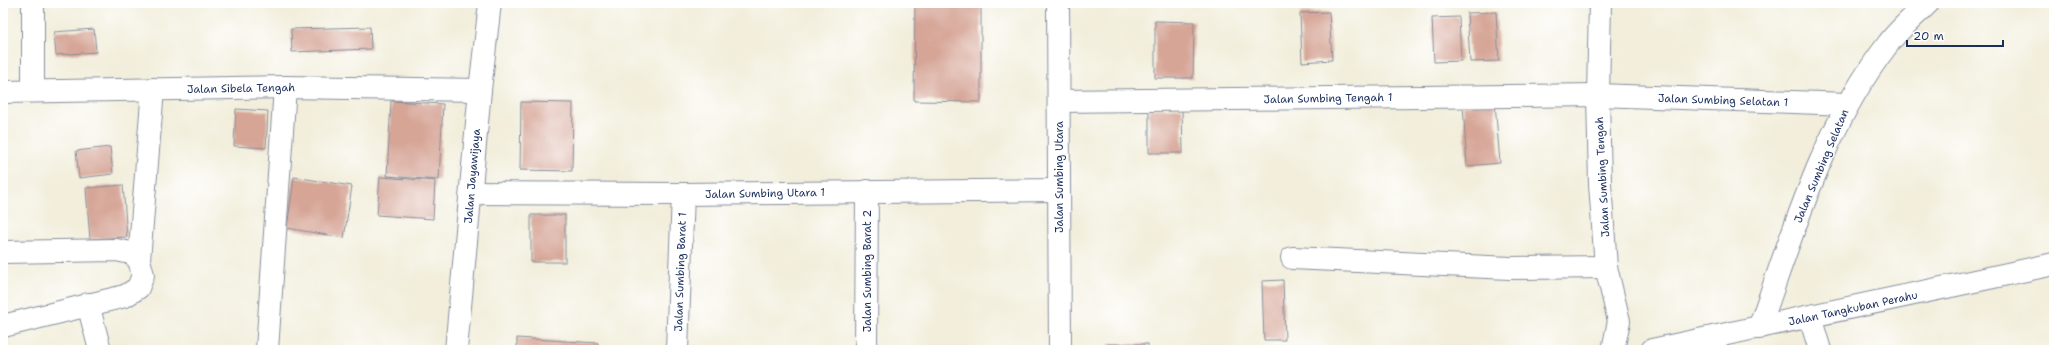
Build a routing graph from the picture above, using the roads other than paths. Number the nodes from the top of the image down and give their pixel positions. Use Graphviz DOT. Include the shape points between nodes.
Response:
graph roads {
  1 [pos="33,3"];
  2 [pos="490,3"];
  3 [pos="1058,3"];
  4 [pos="1600,3"];
  5 [pos="1928,3"];
  6 [pos="285,87"];
  7 [pos="153,89"];
  8 [pos="480,90"];
  9 [pos="33,91"];
  10 [pos="3,92"];
  11 [pos="1598,95"];
  12 [pos="1058,101"];
  13 [pos="1847,104"];
  14 [pos="1059,190"];
  15 [pos="868,191"];
  16 [pos="471,193"];
  17 [pos="683,194"];
  18 [pos="3,252"];
  19 [pos="1292,258"];
  20 [pos="139,260"];
  21 [pos="2054,264"];
  22 [pos="1606,267"];
  23 [pos="88,304"];
  24 [pos="1810,317"];
  25 [pos="3,326"];
  26 [pos="1759,328"];
  27 [pos="100,350"];
  28 [pos="266,350"];
  29 [pos="456,350"];
  30 [pos="677,350"];
  31 [pos="866,350"];
  32 [pos="1060,350"];
  33 [pos="1613,350"];
  34 [pos="1652,350"];
  35 [pos="1820,350"];
  1 -- 9 [label="street"];
  2 -- 8 [label="street, Jalan Jayawijaya"];
  3 -- 12 [label="street, Jalan Sumbing Utara"];
  4 -- 11 [label="street, Jalan Sumbing Tengah"];
  5 -- 13 [label="street, Jalan Sumbing Selatan" via="1889,43"];
  6 -- 7 [label="street, Jalan Sibela Tengah"];
  6 -- 8 [label="street, Jalan Sibela Tengah"];
  6 -- 28 [label="street"];
  7 -- 9 [label="street, Jalan Sibela Tengah"];
  7 -- 20 [label="street"];
  8 -- 16 [label="street, Jalan Jayawijaya"];
  9 -- 10 [label="street, Jalan Sibela Tengah"];
  11 -- 12 [label="street, Jalan Sumbing Tengah 1"];
  11 -- 13 [label="street, Jalan Sumbing Selatan 1"];
  11 -- 22 [label="street, Jalan Sumbing Tengah" via="1600,184"];
  12 -- 14 [label="street, Jalan Sumbing Utara"];
  13 -- 26 [label="street, Jalan Sumbing Selatan" via="1804,198"];
  14 -- 15 [label="street, Jalan Sumbing Utara 1"];
  14 -- 32 [label="street, Jalan Sumbing Utara"];
  15 -- 17 [label="street, Jalan Sumbing Utara 1"];
  15 -- 31 [label="street, Jalan Sumbing Barat 2"];
  16 -- 17 [label="street, Jalan Sumbing Utara 1"];
  16 -- 29 [label="street, Jalan Jayawijaya"];
  17 -- 30 [label="street, Jalan Sumbing Barat 1"];
  18 -- 20 [label="street" via="116,250 131,253"];
  19 -- 22 [label="street" via="1510,268"];
  20 -- 23 [label="street" via="143,275 138,288 125,296"];
  21 -- 24 [label="street, Jalan Tangkuban Perahu"];
  22 -- 33 [label="street, Jalan Sumbing Tengah" via="1619,321"];
  23 -- 25 [label="street"];
  23 -- 27 [label="street"];
  24 -- 26 [label="street, Jalan Tangkuban Perahu"];
  24 -- 35 [label="street"];
  26 -- 34 [label="street, Jalan Tangkuban Perahu"];
}
